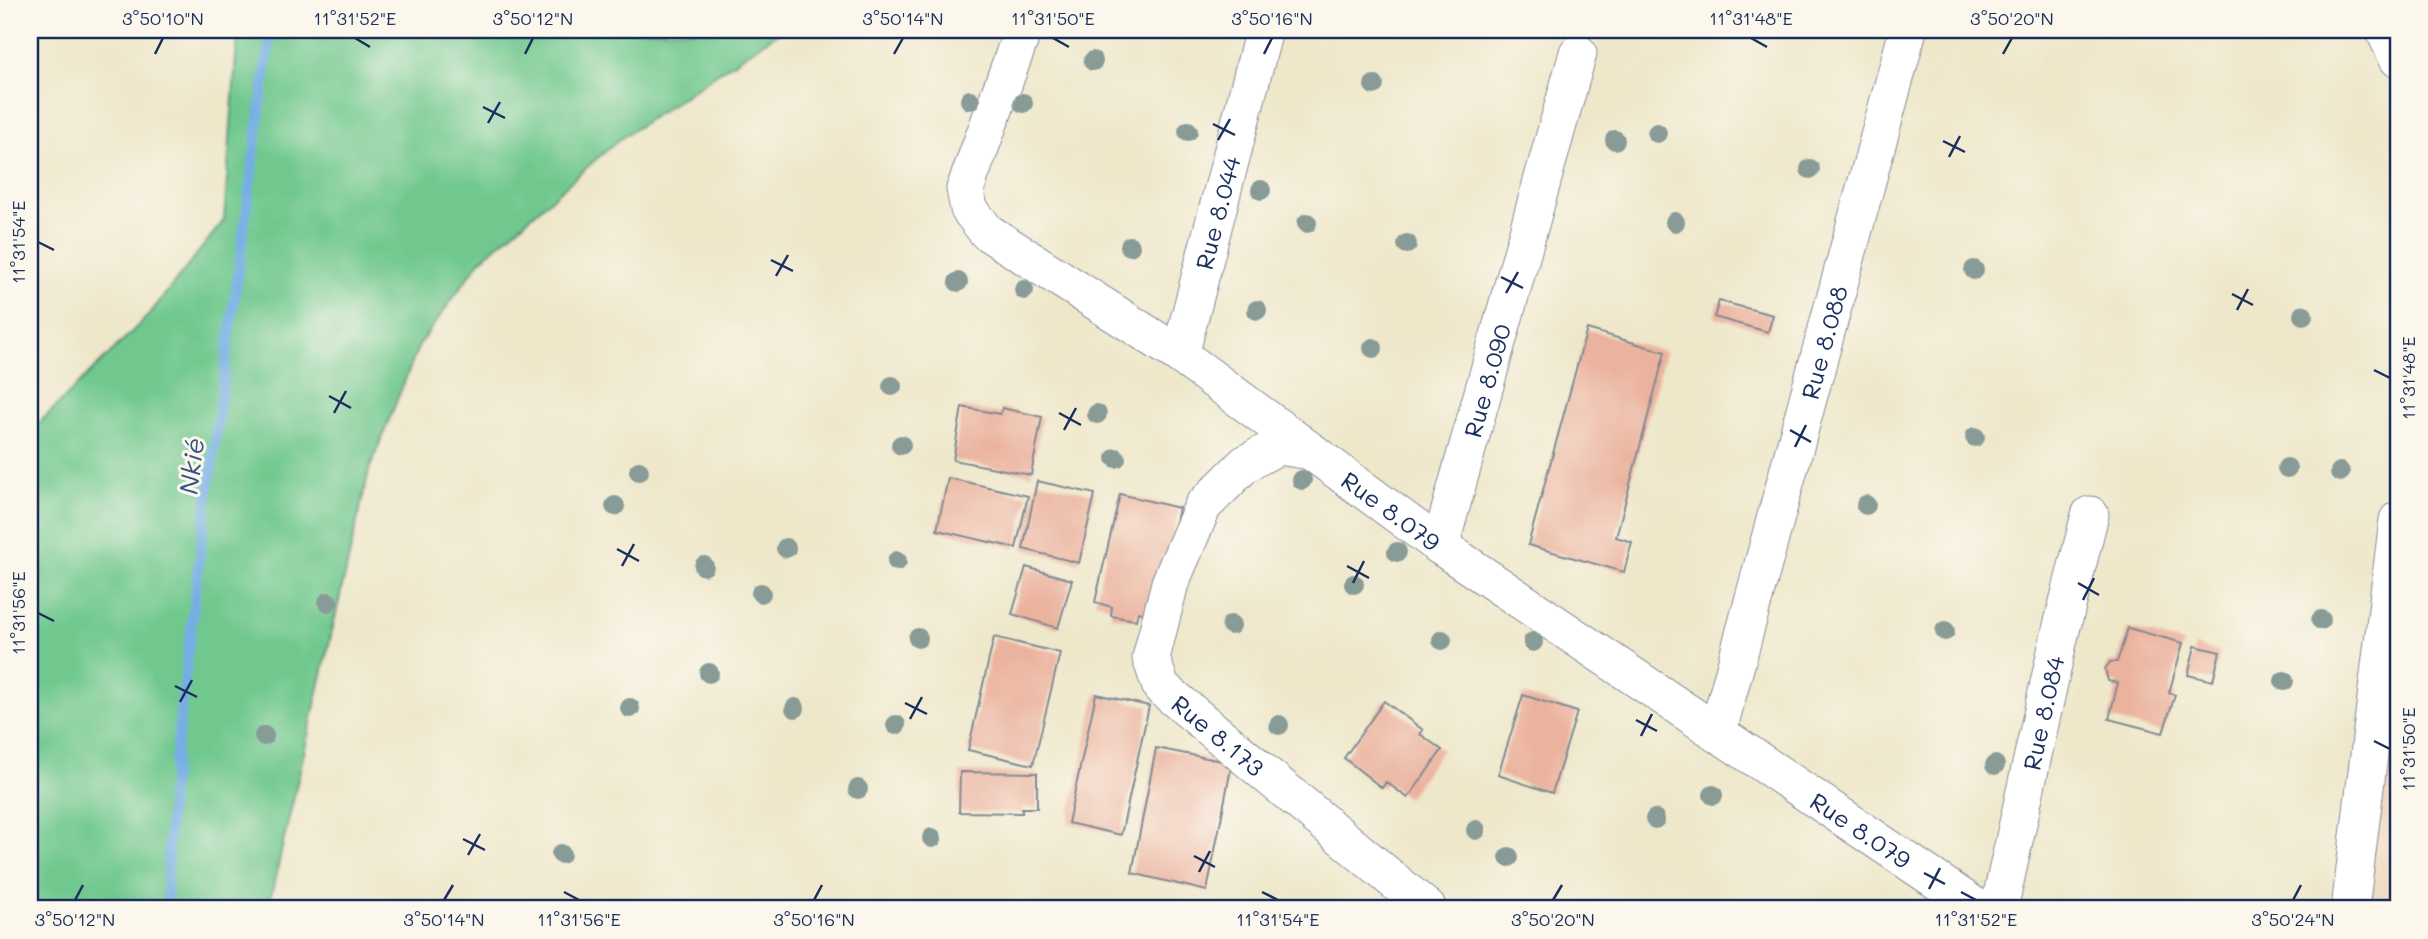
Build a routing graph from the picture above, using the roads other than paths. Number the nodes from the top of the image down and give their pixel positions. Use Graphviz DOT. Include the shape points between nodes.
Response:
graph roads {
  1 [pos="1023,30"];
  2 [pos="1264,30"];
  3 [pos="1908,30"];
  4 [pos="2384,30"];
  5 [pos="1577,53"];
  6 [pos="2398,60"];
  7 [pos="1180,355"];
  8 [pos="1311,450"];
  9 [pos="2090,515"];
  10 [pos="2398,520"];
  11 [pos="1440,546"];
  12 [pos="1717,734"];
  13 [pos="1427,909"];
  14 [pos="1979,909"];
  15 [pos="1999,909"];
  16 [pos="2350,909"];
  1 -- 7 [label="street, Rue 8.079" via="965,189 969,209 987,232 1014,251"];
  2 -- 7 [label="street, Rue 8.044"];
  3 -- 12 [label="street, Rue 8.088"];
  4 -- 6 [label="street"];
  5 -- 11 [label="street, Rue 8.090"];
  7 -- 8 [label="street, Rue 8.079"];
  8 -- 11 [label="street, Rue 8.079"];
  8 -- 13 [label="street, Rue 8.173" via="1278,446 1245,464 1203,506 1170,583 1152,658 1161,687"];
  9 -- 15 [label="street, Rue 8.084"];
  10 -- 16 [label="street"];
  11 -- 12 [label="street, Rue 8.079"];
  12 -- 14 [label="street, Rue 8.079"];
}
